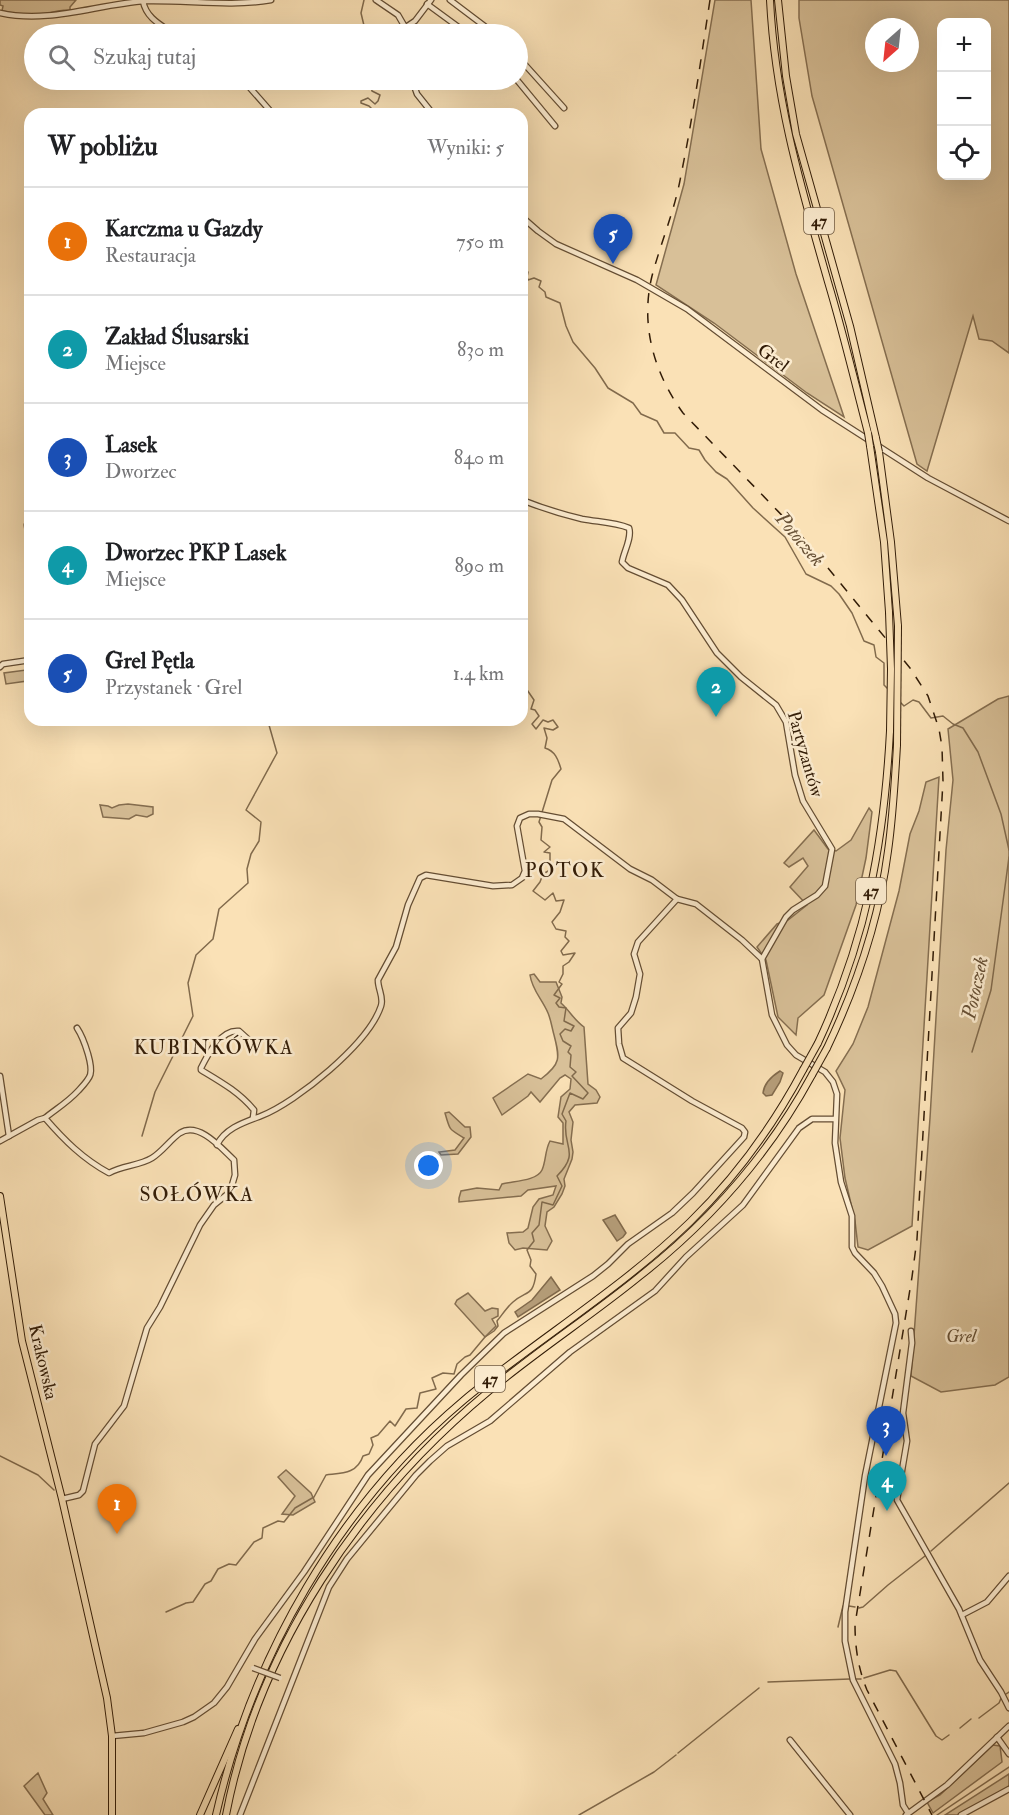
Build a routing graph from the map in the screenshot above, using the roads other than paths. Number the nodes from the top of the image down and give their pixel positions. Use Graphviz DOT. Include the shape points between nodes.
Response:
graph roads {
  1 [pos="271,0"];
  2 [pos="376,0"];
  3 [pos="450,0"];
  4 [pos="770,0"];
  5 [pos="778,0"];
  6 [pos="143,1"];
  7 [pos="429,2"];
  8 [pos="0,13"];
  9 [pos="161,24"];
  10 [pos="404,24"];
  11 [pos="410,24"];
  12 [pos="456,24"];
  13 [pos="482,24"];
  14 [pos="528,68"];
  15 [pos="252,90"];
  16 [pos="416,90"];
  17 [pos="525,90"];
  18 [pos="268,108"];
  19 [pos="428,108"];
  20 [pos="564,108"];
  21 [pos="555,126"];
  22 [pos="528,222"];
  23 [pos="528,503"];
  24 [pos="1009,521"];
  25 [pos="24,661"];
  26 [pos="0,667"];
  27 [pos="677,899"];
  28 [pos="762,959"];
  29 [pos="77,1028"];
  30 [pos="249,1040"];
  31 [pos="0,1076"];
  32 [pos="45,1119"];
  33 [pos="252,1119"];
  34 [pos="835,1119"];
  35 [pos="9,1136"];
  36 [pos="0,1141"];
  37 [pos="217,1145"];
  38 [pos="0,1196"];
  39 [pos="2,1227"];
  40 [pos="911,1331"];
  41 [pos="62,1499"];
  42 [pos="1009,1576"];
  43 [pos="962,1615"];
  44 [pos="241,1663"];
  45 [pos="291,1683"];
  46 [pos="1009,1708"];
  47 [pos="246,1713"];
  48 [pos="1009,1726"];
  49 [pos="112,1736"];
  50 [pos="998,1737"];
  51 [pos="790,1740"];
  52 [pos="1009,1754"];
  53 [pos="1009,1789"];
  54 [pos="907,1814"];
  55 [pos="112,1815"];
  56 [pos="200,1815"];
  57 [pos="216,1815"];
  58 [pos="226,1815"];
  59 [pos="240,1815"];
  60 [pos="850,1815"];
  61 [pos="960,1815"];
  1 -- 6 [label="street"];
  2 -- 10 [label="street"];
  3 -- 13 [label="street"];
  4 -- 47 [label="main road, 47, bridge" via="777,76 790,145 868,433 883,534 889,612 890,731 883,820 870,894 849,970 818,1043 759,1143 689,1223 610,1290 463,1401 394,1469 349,1524 308,1584"];
  5 -- 58 [label="main road, 47, bridge" via="796,134 850,326 879,452 890,525 898,626 897,745 889,847 872,932 853,990 827,1048 762,1154 694,1229 640,1276 451,1423 408,1467 352,1536 315,1592 276,1664 248,1736"];
  6 -- 8 [label="street" via="36,18"];
  6 -- 9 [label="street" via="145,10"];
  7 -- 11 [label="street"];
  7 -- 12 [label="street"];
  14 -- 20 [label="street"];
  15 -- 18 [label="street"];
  16 -- 19 [label="street"];
  17 -- 21 [label="street"];
  22 -- 24 [label="street, Grel" via="556,244 638,280 687,309 822,410 928,478"];
  23 -- 28 [label="street, Partyzantów" via="629,528 622,562 668,585 717,653 781,712 803,801 832,849 825,886 786,917"];
  25 -- 26 [label="street"];
  27 -- 28 [label="street" via="696,904"];
  27 -- 33 [label="street" via="612,857 564,819 542,814 520,818 517,826 525,871 522,879 512,885 493,886 426,875 420,878 396,947 378,980 383,999 381,1009 363,1038 350,1053 286,1103"];
  27 -- 44 [label="street" via="638,942 634,954 640,974 636,997 631,1013 618,1028 619,1044 623,1058 636,1068 742,1128 744,1137 672,1213 628,1244 593,1276 504,1333 460,1375 368,1475"];
  28 -- 34 [label="street" via="774,1021 793,1052 825,1072 833,1082 837,1095"];
  29 -- 32 [label="street" via="91,1064 89,1081"];
  30 -- 33 [label="street" via="239,1031 229,1032 201,1070 245,1100 254,1110"];
  31 -- 35 [label="street"];
  32 -- 35 [label="street"];
  32 -- 37 [label="street" via="78,1153 109,1173 153,1158 183,1131 198,1131"];
  33 -- 37 [label="street" via="226,1133"];
  34 -- 45 [label="street" via="813,1119 799,1128 743,1205 654,1291 570,1352 490,1421 447,1446 416,1475 337,1574"];
  34 -- 54 [label="street" via="841,1182 852,1216 853,1250 882,1286 896,1323 865,1476 845,1612 845,1641 853,1680 895,1764"];
  35 -- 36 [label="street"];
  37 -- 41 [label="street" via="234,1160 230,1192 214,1205 200,1225 147,1328 124,1406 95,1444 83,1491"];
  38 -- 39 [label="main road, Krakowska"];
  39 -- 41 [label="main road, Krakowska" via="22,1341"];
  40 -- 43 [label="street" via="903,1413 907,1441 897,1500"];
  41 -- 49 [label="main road, Krakowska" via="105,1687"];
  42 -- 43 [label="street" via="987,1602"];
  43 -- 46 [label="street" via="980,1660"];
  44 -- 45 [label="street, bridge"];
  44 -- 49 [label="street" via="222,1695 194,1717 144,1733"];
  45 -- 59 [label="street"];
  47 -- 56 [label="main road"];
  47 -- 57 [label="main road, 47"];
  48 -- 50 [label="street"];
  49 -- 55 [label="main road, Krakowska"];
  50 -- 52 [label="street"];
  50 -- 54 [label="street" via="946,1785"];
  51 -- 60 [label="street"];
  53 -- 61 [label="street"];
}
